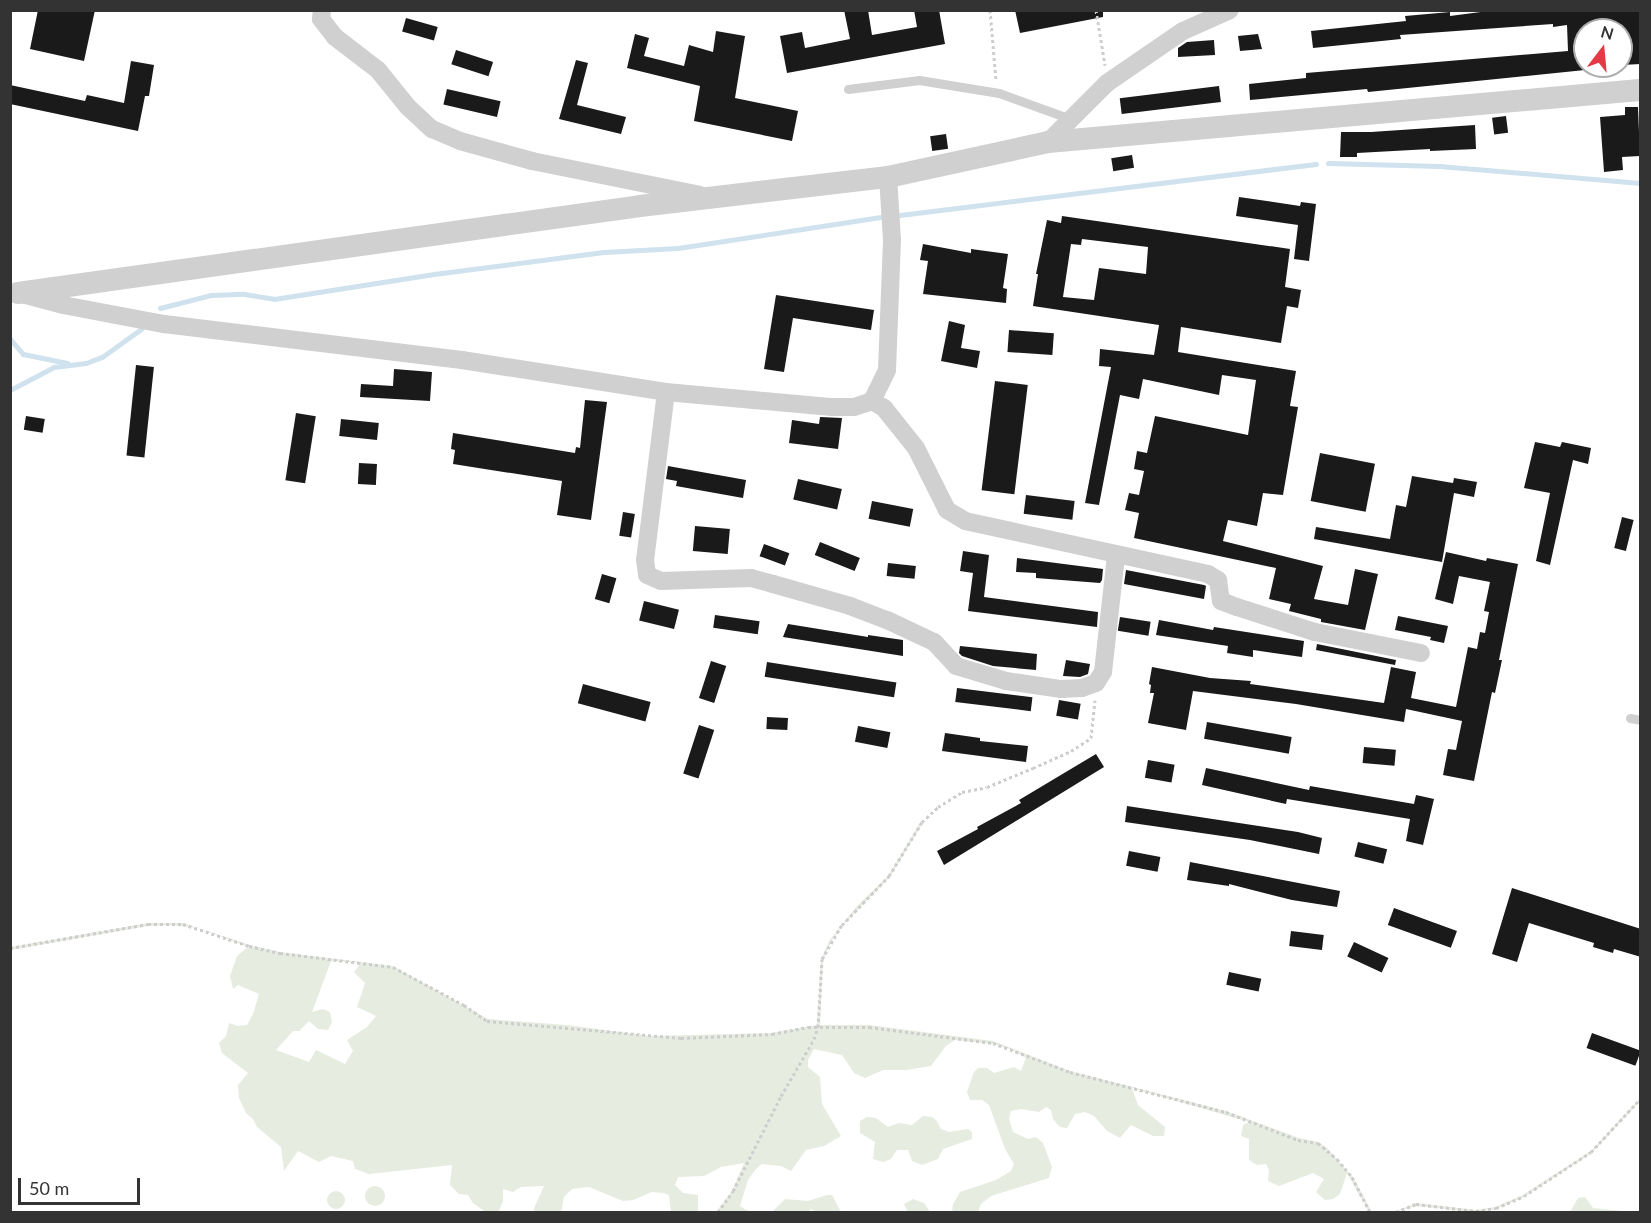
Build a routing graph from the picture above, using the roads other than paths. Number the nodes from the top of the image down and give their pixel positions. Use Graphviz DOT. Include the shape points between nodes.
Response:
graph roads {
  1 [pos="322,10"];
  2 [pos="1230,10"];
  3 [pos="848,89"];
  4 [pos="1641,90"];
  5 [pos="1071,119"];
  6 [pos="1048,142"];
  7 [pos="888,177"];
  8 [pos="711,198"];
  9 [pos="14,293"];
  10 [pos="666,392"];
  11 [pos="872,401"];
  12 [pos="1116,556"];
  13 [pos="1421,654"];
  14 [pos="1630,718"];
  15 [pos="1641,720"];
  1 -- 8 [label="street" via="321,19 335,38 378,70 432,129 532,161"];
  2 -- 5 [label="street" via="1183,31 1107,83"];
  3 -- 5 [label="lane" via="919,80 999,93"];
  4 -- 6 [label="street"];
  5 -- 6 [label="street"];
  6 -- 7 [label="street"];
  7 -- 8 [label="street"];
  7 -- 11 [label="street" via="892,240 887,370"];
  8 -- 9 [label="street"];
  9 -- 10 [label="street" via="164,324 462,360"];
  10 -- 11 [label="street" via="832,407"];
  10 -- 12 [label="street" via="645,560 647,575 661,581 751,578 887,620 933,642 956,666 1006,681 1082,688 1096,683 1103,672"];
  11 -- 12 [label="street" via="884,408 911,441 947,510 954,516"];
  12 -- 13 [label="street" via="1208,574 1218,580 1221,601 1237,608 1315,632"];
  14 -- 15 [label="lane"];
}
